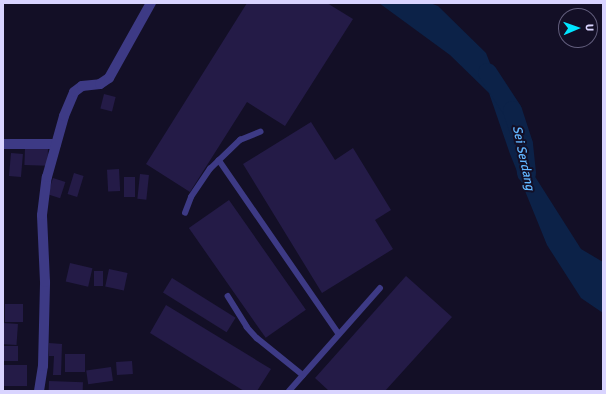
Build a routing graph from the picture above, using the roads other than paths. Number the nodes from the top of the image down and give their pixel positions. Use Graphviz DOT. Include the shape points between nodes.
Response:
graph roads {
  1 [pos="151,3"];
  2 [pos="260,132"];
  3 [pos="3,144"];
  4 [pos="56,144"];
  5 [pos="219,160"];
  6 [pos="185,213"];
  7 [pos="380,288"];
  8 [pos="228,296"];
  9 [pos="339,334"];
  10 [pos="303,375"];
  11 [pos="39,391"];
  12 [pos="289,391"];
  1 -- 4 [label="street" via="109,78 100,84 82,86 74,92"];
  2 -- 5 [label="lane" via="240,140"];
  3 -- 4 [label="street"];
  4 -- 11 [label="street" via="43,194 45,282 43,366"];
  5 -- 6 [label="lane" via="192,197"];
  5 -- 9 [label="lane"];
  7 -- 9 [label="lane"];
  8 -- 10 [label="lane" via="257,338"];
  9 -- 10 [label="lane"];
  10 -- 12 [label="lane"];
}
